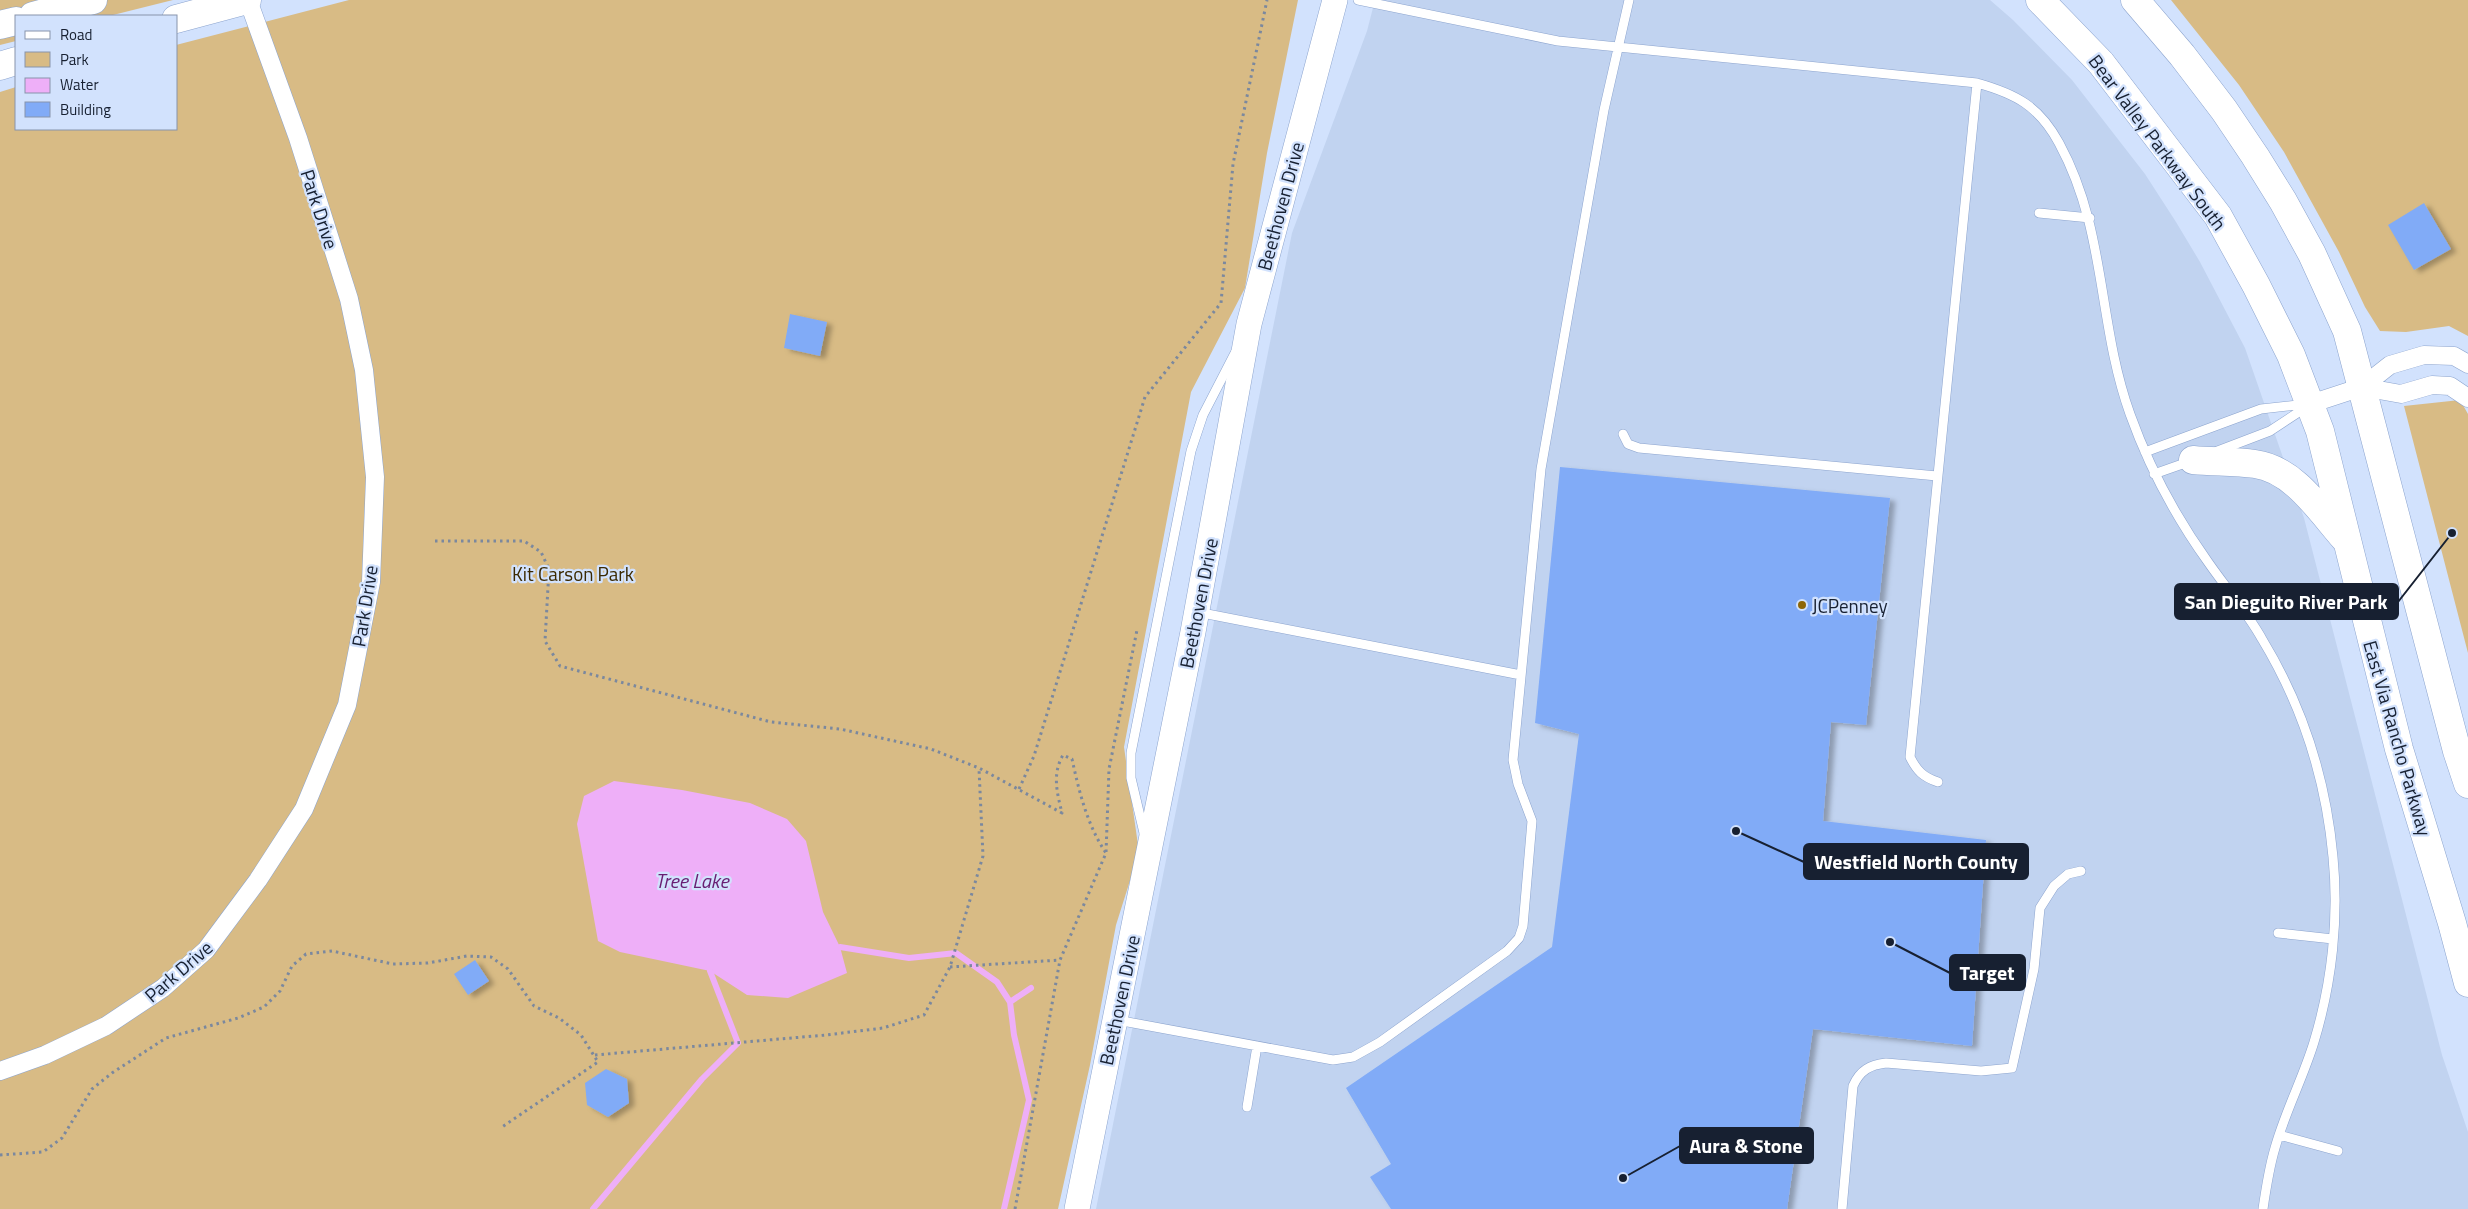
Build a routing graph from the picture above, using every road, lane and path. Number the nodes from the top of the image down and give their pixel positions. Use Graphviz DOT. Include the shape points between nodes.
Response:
graph roads {
  1 [pos="93,0"];
  2 [pos="248,0"];
  3 [pos="1267,0"];
  4 [pos="1335,0"];
  5 [pos="1358,0"];
  6 [pos="1629,0"];
  7 [pos="2040,0"];
  8 [pos="2135,0"];
  9 [pos="37,15"];
  10 [pos="178,18"];
  11 [pos="15,21"];
  12 [pos="0,25"];
  13 [pos="1617,46"];
  14 [pos="15,61"];
  15 [pos="0,66"];
  16 [pos="1977,84"];
  17 [pos="2039,213"];
  18 [pos="2090,218"];
  19 [pos="1249,324"];
  20 [pos="2468,364"];
  21 [pos="2362,387"];
  22 [pos="2468,398"];
  23 [pos="2310,404"];
  24 [pos="1623,434"];
  25 [pos="2145,452"];
  26 [pos="2193,460"];
  27 [pos="2154,474"];
  28 [pos="1937,476"];
  29 [pos="435,541"];
  30 [pos="2348,542"];
  31 [pos="1197,612"];
  32 [pos="1521,676"];
  33 [pos="978,768"];
  34 [pos="1938,782"];
  35 [pos="2468,784"];
  36 [pos="1019,789"];
  37 [pos="1149,853"];
  38 [pos="2080,871"];
  39 [pos="2278,933"];
  40 [pos="2333,939"];
  41 [pos="1060,960"];
  42 [pos="950,967"];
  43 [pos="2468,983"];
  44 [pos="1114,1019"];
  45 [pos="1257,1046"];
  46 [pos="594,1055"];
  47 [pos="0,1072"];
  48 [pos="1247,1107"];
  49 [pos="502,1127"];
  50 [pos="2279,1135"];
  51 [pos="2338,1151"];
  52 [pos="0,1155"];
  53 [pos="1015,1209"];
  54 [pos="1077,1209"];
  55 [pos="1842,1209"];
  56 [pos="2263,1209"];
  1 -- 9 [label="main road"];
  2 -- 10 [label="main road"];
  2 -- 47 [label="street, Park Drive" via="298,138 349,299 364,370 375,477 371,573 348,705 304,810 206,950 163,988 106,1026 45,1056"];
  3 -- 36 [label="path" via="1233,164 1221,303 1145,397 1034,756"];
  4 -- 19 [label="main road, Beethoven Drive"];
  5 -- 13 [label="lane" via="1530,36"];
  6 -- 13 [label="lane"];
  7 -- 23 [label="main road, Bear Valley Parkway South" via="2102,63 2218,216 2286,346"];
  8 -- 21 [label="main road" via="2224,110 2283,201 2312,254 2347,331"];
  11 -- 12 [label="main road"];
  13 -- 16 [label="lane"];
  13 -- 32 [label="lane" via="1541,470"];
  14 -- 15 [label="main road"];
  16 -- 18 [label="lane" via="2010,93 2037,111 2068,161"];
  16 -- 28 [label="lane"];
  17 -- 18 [label="lane"];
  18 -- 25 [label="lane" via="2117,374"];
  19 -- 31 [label="main road, Beethoven Drive"];
  19 -- 37 [label="lane" via="1203,415 1191,451 1132,753 1131,778"];
  20 -- 21 [label="street" via="2454,356 2424,355 2390,364"];
  21 -- 22 [label="street" via="2401,394 2432,385 2450,386"];
  21 -- 23 [label="street"];
  21 -- 35 [label="main road"];
  23 -- 25 [label="lane" via="2261,409"];
  23 -- 26 [label="lane" via="2270,431"];
  23 -- 30 [label="main road, East Via Rancho Parkway"];
  24 -- 28 [label="lane" via="1628,444 1638,448"];
  25 -- 27 [label="lane"];
  26 -- 27 [label="lane"];
  26 -- 30 [label="main road" via="2256,464 2273,469 2305,494"];
  27 -- 40 [label="lane" via="2181,523 2262,637 2296,706 2316,763 2329,817 2335,896"];
  28 -- 34 [label="lane" via="1910,757 1916,770"];
  29 -- 33 [label="path" via="524,541 541,552 549,569 545,641 560,666 771,722 888,738 930,749"];
  30 -- 43 [label="main road, East Via Rancho Parkway" via="2399,749"];
  31 -- 32 [label="lane"];
  31 -- 37 [label="main road, Beethoven Drive"];
  32 -- 45 [label="lane" via="1513,760 1532,821 1520,938 1466,981 1380,1042 1353,1057 1333,1060"];
  33 -- 36 [label="path"];
  33 -- 42 [label="path" via="983,856"];
  36 -- 41 [label="path" via="1062,813 1056,787 1059,763 1064,755 1072,759 1079,792 1096,838 1106,853"];
  37 -- 44 [label="main road, Beethoven Drive"];
  38 -- 55 [label="lane" via="2068,874 2054,886 2040,908 2034,969 2012,1068 1981,1071 1886,1064 1865,1069 1858,1076 1853,1086"];
  39 -- 40 [label="lane"];
  40 -- 50 [label="lane" via="2321,1018"];
  41 -- 42 [label="path"];
  41 -- 53 [label="path"];
  42 -- 46 [label="path" via="924,1015 883,1028"];
  44 -- 45 [label="lane"];
  44 -- 54 [label="main road, Beethoven Drive"];
  45 -- 48 [label="lane"];
  46 -- 49 [label="path" via="598,1062"];
  46 -- 52 [label="path" via="581,1035 559,1018 534,1006 508,969 491,957 467,956 428,963 393,964 332,950 306,954 292,966 280,991 264,1007 238,1018 166,1038 112,1072 92,1089 62,1138 43,1152"];
  50 -- 51 [label="lane"];
  50 -- 56 [label="lane"];
}
